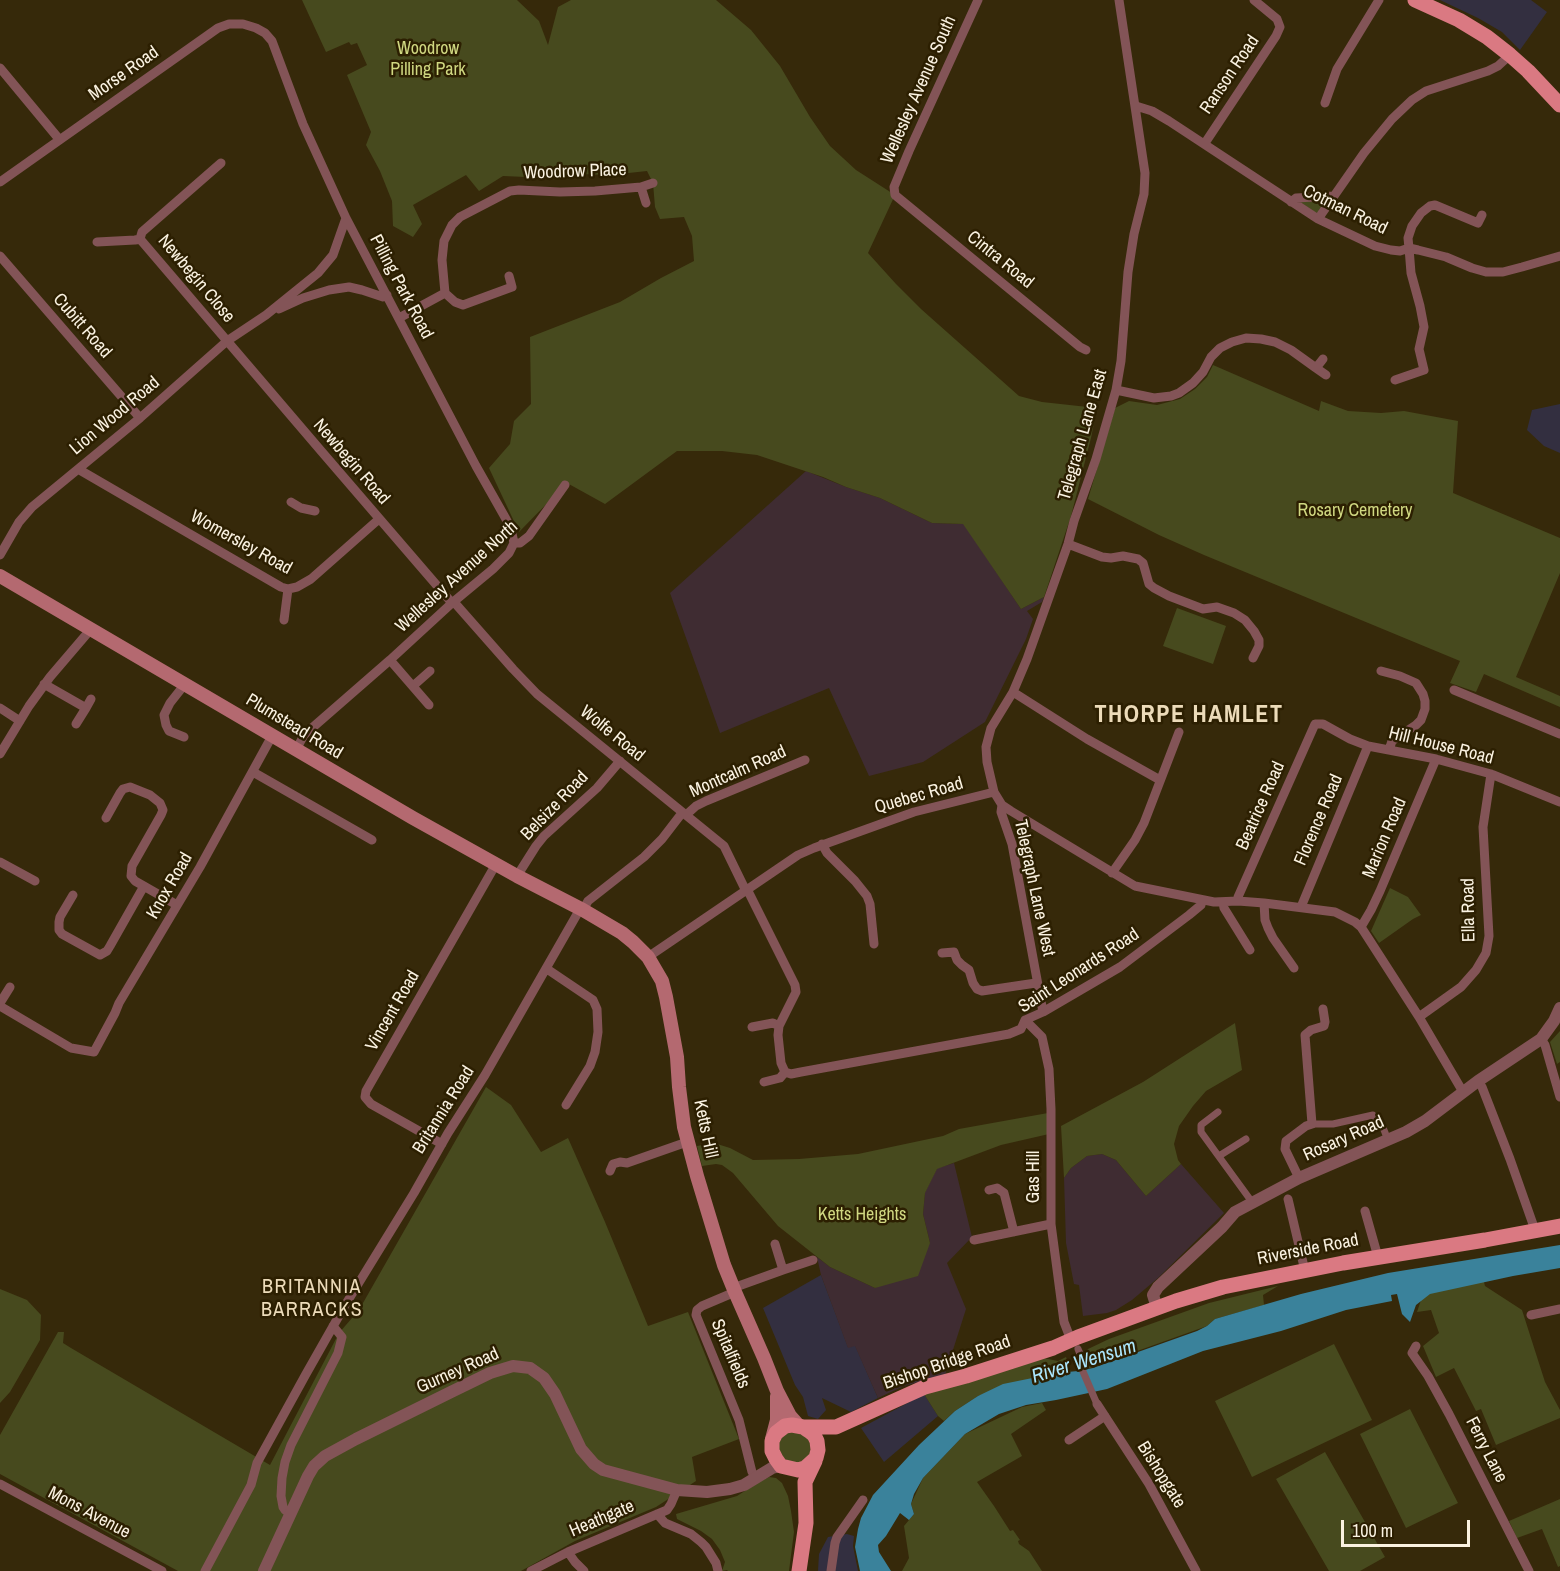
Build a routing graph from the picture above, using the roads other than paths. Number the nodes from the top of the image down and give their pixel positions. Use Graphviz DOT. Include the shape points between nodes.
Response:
graph roads {
  1 [pos="978,0"];
  2 [pos="1119,0"];
  3 [pos="1254,0"];
  4 [pos="1379,0"];
  5 [pos="1415,0"];
  6 [pos="272,41"];
  7 [pos="1510,55"];
  8 [pos="0,68"];
  9 [pos="1325,103"];
  10 [pos="1560,105"];
  11 [pos="1136,106"];
  12 [pos="59,139"];
  13 [pos="1205,143"];
  14 [pos="221,163"];
  15 [pos="0,182"];
  16 [pos="653,183"];
  17 [pos="641,187"];
  18 [pos="895,195"];
  19 [pos="1333,196"];
  20 [pos="1291,202"];
  21 [pos="646,203"];
  22 [pos="346,218"];
  23 [pos="1318,219"];
  24 [pos="1482,221"];
  25 [pos="140,239"];
  26 [pos="97,242"];
  27 [pos="1409,248"];
  28 [pos="0,256"];
  29 [pos="1560,256"];
  30 [pos="509,276"];
  31 [pos="445,293"];
  32 [pos="387,295"];
  33 [pos="266,315"];
  34 [pos="399,318"];
  35 [pos="227,341"];
  36 [pos="1086,350"];
  37 [pos="1326,375"];
  38 [pos="1395,380"];
  39 [pos="1116,390"];
  40 [pos="140,418"];
  41 [pos="78,470"];
  42 [pos="565,485"];
  43 [pos="291,502"];
  44 [pos="315,511"];
  45 [pos="379,519"];
  46 [pos="513,543"];
  47 [pos="1068,544"];
  48 [pos="0,555"];
  49 [pos="0,576"];
  50 [pos="288,590"];
  51 [pos="453,602"];
  52 [pos="284,620"];
  53 [pos="91,629"];
  54 [pos="1253,658"];
  55 [pos="390,660"];
  56 [pos="430,671"];
  57 [pos="1381,671"];
  58 [pos="44,684"];
  59 [pos="185,684"];
  60 [pos="413,686"];
  61 [pos="1454,690"];
  62 [pos="1013,692"];
  63 [pos="91,699"];
  64 [pos="429,705"];
  65 [pos="0,708"];
  66 [pos="86,708"];
  67 [pos="20,721"];
  68 [pos="76,724"];
  69 [pos="1316,724"];
  70 [pos="1179,732"];
  71 [pos="1560,734"];
  72 [pos="272,736"];
  73 [pos="177,738"];
  74 [pos="1368,746"];
  75 [pos="296,750"];
  76 [pos="1389,750"];
  77 [pos="0,754"];
  78 [pos="1436,759"];
  79 [pos="805,760"];
  80 [pos="620,761"];
  81 [pos="253,772"];
  82 [pos="1491,774"];
  83 [pos="1160,780"];
  84 [pos="994,792"];
  85 [pos="1560,802"];
  86 [pos="1002,805"];
  87 [pos="106,812"];
  88 [pos="684,814"];
  89 [pos="372,840"];
  90 [pos="822,844"];
  91 [pos="0,862"];
  92 [pos="496,864"];
  93 [pos="1112,873"];
  94 [pos="517,876"];
  95 [pos="35,881"];
  96 [pos="144,886"];
  97 [pos="748,890"];
  98 [pos="73,895"];
  99 [pos="1202,900"];
  100 [pos="1238,901"];
  101 [pos="1224,903"];
  102 [pos="1264,903"];
  103 [pos="177,905"];
  104 [pos="1300,907"];
  105 [pos="578,908"];
  106 [pos="1360,927"];
  107 [pos="874,944"];
  108 [pos="1251,950"];
  109 [pos="942,953"];
  110 [pos="648,957"];
  111 [pos="1294,968"];
  112 [pos="547,969"];
  113 [pos="1036,983"];
  114 [pos="10,987"];
  115 [pos="1,1008"];
  116 [pos="1560,1008"];
  117 [pos="1323,1009"];
  118 [pos="1042,1012"];
  119 [pos="1419,1017"];
  120 [pos="1025,1020"];
  121 [pos="779,1026"];
  122 [pos="752,1027"];
  123 [pos="1541,1039"];
  124 [pos="783,1075"];
  125 [pos="1478,1081"];
  126 [pos="764,1082"];
  127 [pos="1463,1092"];
  128 [pos="1560,1097"];
  129 [pos="566,1104"];
  130 [pos="1218,1112"];
  131 [pos="1312,1124"];
  132 [pos="1246,1138"];
  133 [pos="1389,1138"];
  134 [pos="687,1142"];
  135 [pos="442,1144"];
  136 [pos="1219,1156"];
  137 [pos="610,1171"];
  138 [pos="1299,1178"];
  139 [pos="988,1190"];
  140 [pos="1288,1199"];
  141 [pos="1252,1202"];
  142 [pos="1365,1210"];
  143 [pos="1051,1224"];
  144 [pos="1560,1226"];
  145 [pos="1535,1230"];
  146 [pos="1014,1232"];
  147 [pos="974,1240"];
  148 [pos="775,1244"];
  149 [pos="1378,1257"];
  150 [pos="813,1260"];
  151 [pos="783,1270"];
  152 [pos="1305,1271"];
  153 [pos="734,1290"];
  154 [pos="1157,1308"];
  155 [pos="1560,1309"];
  156 [pos="1531,1315"];
  157 [pos="333,1326"];
  158 [pos="1075,1344"];
  159 [pos="1416,1346"];
  160 [pos="777,1391"];
  161 [pos="1096,1402"];
  162 [pos="1105,1416"];
  163 [pos="801,1427"];
  164 [pos="836,1427"];
  165 [pos="1069,1440"];
  166 [pos="772,1446"];
  167 [pos="817,1454"];
  168 [pos="783,1467"];
  169 [pos="756,1473"];
  170 [pos="0,1484"];
  171 [pos="677,1490"];
  172 [pos="863,1500"];
  173 [pos="291,1514"];
  174 [pos="657,1514"];
  175 [pos="803,1537"];
  176 [pos="568,1551"];
  177 [pos="162,1571"];
  178 [pos="205,1571"];
  179 [pos="264,1571"];
  180 [pos="531,1571"];
  181 [pos="584,1571"];
  182 [pos="718,1571"];
  183 [pos="799,1571"];
  184 [pos="831,1571"];
  185 [pos="1196,1571"];
  186 [pos="1529,1571"];
  1 -- 18 [label="street, Wellesley Avenue South" via="909,151 894,187"];
  2 -- 11 [label="street, Telegraph Lane East"];
  3 -- 13 [label="street, Ranson Road" via="1277,19 1280,27"];
  4 -- 9 [label="street" via="1337,69"];
  5 -- 7 [label="main road" via="1472,27"];
  6 -- 12 [label="street, Morse Road" via="265,33 243,24 218,28"];
  6 -- 22 [label="street, Pilling Park Road" via="303,124"];
  7 -- 10 [label="main road"];
  7 -- 19 [label="street" via="1488,71 1426,91 1412,100 1364,153"];
  8 -- 12 [label="street"];
  11 -- 13 [label="street, Cotman Road" via="1152,111"];
  11 -- 39 [label="street, Telegraph Lane East" via="1144,194 1128,272"];
  12 -- 15 [label="street, Morse Road"];
  13 -- 20 [label="street, Cotman Road"];
  14 -- 25 [label="street, Newbegin Close" via="142,232"];
  16 -- 17 [label="street, Woodrow Place"];
  17 -- 21 [label="street, Woodrow Place"];
  17 -- 31 [label="street, Woodrow Place" via="510,191 460,217 444,240"];
  18 -- 36 [label="street, Cintra Road"];
  19 -- 20 [label="street" via="1296,198"];
  19 -- 23 [label="street"];
  20 -- 23 [label="street, Cotman Road"];
  22 -- 32 [label="street, Pilling Park Road"];
  22 -- 33 [label="street, Lion Wood Road" via="333,255 318,273"];
  23 -- 27 [label="street, Cotman Road" via="1375,246 1400,251"];
  24 -- 27 [label="street" via="1430,206 1412,226"];
  25 -- 26 [label="street, Newbegin Close"];
  25 -- 35 [label="street, Newbegin Close"];
  27 -- 29 [label="street, Cotman Road" via="1486,272 1503,272"];
  27 -- 38 [label="street" via="1424,327 1419,349 1424,370"];
  28 -- 40 [label="street, Cubitt Road"];
  30 -- 31 [label="street" via="512,287 463,305"];
  31 -- 34 [label="street"];
  32 -- 33 [label="street, Lion Wood Road" via="349,287 329,290"];
  32 -- 34 [label="street, Pilling Park Road"];
  33 -- 35 [label="street, Lion Wood Road"];
  34 -- 46 [label="street, Pilling Park Road" via="506,519"];
  35 -- 40 [label="street, Lion Wood Road"];
  35 -- 45 [label="street, Newbegin Road"];
  37 -- 39 [label="street" via="1320,364 1275,342 1246,338 1220,348 1193,383 1179,393 1154,398"];
  39 -- 47 [label="street, Telegraph Lane East"];
  40 -- 41 [label="street, Lion Wood Road"];
  41 -- 48 [label="street, Lion Wood Road" via="26,514"];
  41 -- 50 [label="street, Womersley Road"];
  42 -- 46 [label="street, Wellesley Avenue North" via="529,536"];
  43 -- 44 [label="street"];
  45 -- 50 [label="street, Womersley Road" via="311,579"];
  45 -- 51 [label="street, Newbegin Road"];
  46 -- 51 [label="street, Wellesley Avenue North" via="503,560"];
  47 -- 54 [label="street" via="1111,558 1138,559 1154,588 1203,609 1217,607 1234,613 1245,620 1259,640"];
  47 -- 62 [label="street, Telegraph Lane East"];
  49 -- 53 [label="main road, Plumstead Road"];
  50 -- 52 [label="street"];
  51 -- 55 [label="street, Wellesley Avenue North"];
  51 -- 80 [label="street, Wolfe Road" via="537,694"];
  53 -- 58 [label="street"];
  53 -- 59 [label="main road, Plumstead Road"];
  55 -- 60 [label="street"];
  55 -- 75 [label="street, Wellesley Avenue North" via="304,735"];
  56 -- 60 [label="street"];
  57 -- 76 [label="street" via="1416,683 1425,701 1420,720 1392,741"];
  58 -- 66 [label="street"];
  58 -- 67 [label="street"];
  59 -- 72 [label="main road, Plumstead Road"];
  59 -- 73 [label="street" via="165,715 169,731"];
  60 -- 64 [label="street"];
  61 -- 71 [label="street"];
  62 -- 83 [label="street"];
  62 -- 84 [label="street, Telegraph Lane East" via="986,747"];
  63 -- 66 [label="street"];
  65 -- 67 [label="street"];
  66 -- 68 [label="street"];
  67 -- 77 [label="street"];
  69 -- 74 [label="street, Hill House Road"];
  69 -- 100 [label="street, Beatrice Road"];
  70 -- 83 [label="street"];
  72 -- 75 [label="main road, Plumstead Road"];
  72 -- 81 [label="street, Knox Road"];
  74 -- 76 [label="street, Hill House Road"];
  74 -- 104 [label="street, Florence Road"];
  75 -- 92 [label="main road, Plumstead Road"];
  76 -- 78 [label="street, Hill House Road"];
  78 -- 82 [label="street, Hill House Road"];
  78 -- 106 [label="street, Marion Road" via="1371,910"];
  79 -- 88 [label="street, Montcalm Road" via="705,801"];
  80 -- 88 [label="street, Wolfe Road"];
  80 -- 94 [label="street, Belsize Road" via="597,788 544,836"];
  81 -- 89 [label="street" via="361,839"];
  81 -- 103 [label="street, Knox Road"];
  82 -- 85 [label="street, Hill House Road"];
  82 -- 119 [label="street, Ella Road" via="1483,827 1486,953 1461,987"];
  83 -- 93 [label="street" via="1144,823"];
  84 -- 86 [label="street"];
  84 -- 90 [label="street, Quebec Road" via="915,812"];
  86 -- 93 [label="street"];
  86 -- 113 [label="street, Telegraph Lane West"];
  87 -- 96 [label="street" via="123,789 130,787 162,806 161,815 132,866 131,876"];
  88 -- 97 [label="street, Wolfe Road" via="724,846"];
  88 -- 105 [label="street, Britannia Road" via="644,857"];
  90 -- 97 [label="street, Quebec Road" via="798,855"];
  90 -- 107 [label="street" via="867,896"];
  91 -- 95 [label="street"];
  92 -- 94 [label="main road, Plumstead Road"];
  92 -- 135 [label="street, Vincent Road" via="366,1091 371,1104"];
  93 -- 99 [label="street" via="1135,886"];
  94 -- 105 [label="main road, Plumstead Road"];
  96 -- 98 [label="street" via="107,951 100,955 59,930 65,903"];
  96 -- 103 [label="street"];
  97 -- 110 [label="street, Quebec Road"];
  97 -- 121 [label="street" via="795,985 796,992"];
  99 -- 101 [label="street"];
  99 -- 118 [label="street, Saint Leonards Road" via="1189,915 1120,967"];
  100 -- 101 [label="street"];
  100 -- 102 [label="street"];
  101 -- 108 [label="street"];
  102 -- 104 [label="street"];
  102 -- 111 [label="street" via="1268,928"];
  103 -- 115 [label="street, Knox Road" via="94,1052 71,1048"];
  104 -- 106 [label="street" via="1335,912"];
  105 -- 110 [label="main road, Ketts Hill" via="622,933"];
  105 -- 112 [label="street, Britannia Road"];
  106 -- 119 [label="street"];
  109 -- 113 [label="street" via="954,952 982,991"];
  110 -- 134 [label="main road, Ketts Hill" via="662,981 670,1017"];
  112 -- 129 [label="street" via="593,1000 597,1009 596,1052"];
  112 -- 135 [label="street, Britannia Road"];
  113 -- 118 [label="street, Telegraph Lane West"];
  114 -- 115 [label="street"];
  116 -- 123 [label="street, Rosary Road"];
  117 -- 131 [label="street" via="1324,1026 1305,1035"];
  118 -- 120 [label="street, Saint Leonards Road"];
  119 -- 127 [label="street"];
  120 -- 124 [label="street, Saint Leonards Road" via="1021,1029 1010,1034"];
  120 -- 143 [label="street, Gas Hill" via="1042,1038 1048,1070"];
  121 -- 122 [label="street" via="773,1023"];
  121 -- 124 [label="street"];
  123 -- 125 [label="street, Rosary Road"];
  123 -- 128 [label="street"];
  124 -- 126 [label="street, Saint Leonards Road"];
  125 -- 127 [label="street, Rosary Road"];
  125 -- 145 [label="street"];
  127 -- 133 [label="street, Rosary Road" via="1425,1122"];
  130 -- 136 [label="street" via="1202,1125 1201,1132"];
  131 -- 133 [label="street" via="1333,1124 1372,1115"];
  131 -- 138 [label="street" via="1286,1141 1285,1149"];
  132 -- 136 [label="street"];
  133 -- 138 [label="street, Rosary Road"];
  134 -- 137 [label="street" via="627,1164 620,1161"];
  134 -- 153 [label="main road, Ketts Hill"];
  135 -- 157 [label="street, Britannia Road"];
  136 -- 141 [label="street"];
  138 -- 141 [label="street, Rosary Road"];
  139 -- 146 [label="street" via="997,1188 1005,1193"];
  140 -- 152 [label="street"];
  141 -- 154 [label="street, Rosary Road" via="1235,1212 1158,1287 1153,1295"];
  142 -- 149 [label="street"];
  143 -- 146 [label="street"];
  143 -- 158 [label="street, Gas Hill" via="1064,1322"];
  144 -- 145 [label="main road, Riverside Road"];
  145 -- 149 [label="main road, Riverside Road"];
  146 -- 147 [label="street"];
  148 -- 151 [label="street"];
  149 -- 152 [label="main road, Riverside Road"];
  150 -- 151 [label="street"];
  151 -- 153 [label="street"];
  152 -- 154 [label="main road, Riverside Road" via="1223,1287"];
  153 -- 160 [label="main road, Ketts Hill"];
  153 -- 169 [label="street, Spitalfields" via="702,1306 696,1315 750,1448"];
  154 -- 158 [label="main road, Riverside Road"];
  155 -- 156 [label="street"];
  157 -- 173 [label="street" via="342,1336 338,1353 285,1462 281,1496 283,1507"];
  157 -- 178 [label="street, Britannia Road" via="257,1463 251,1485"];
  158 -- 161 [label="street"];
  158 -- 164 [label="main road, Bishop Bridge Road" via="918,1390"];
  159 -- 186 [label="street, Ferry Lane" via="1412,1353 1449,1414"];
  160 -- 163 [label="main road, Ketts Hill" via="790,1416"];
  160 -- 166 [label="main road, Ketts Hill"];
  161 -- 162 [label="street, Bishopgate"];
  162 -- 165 [label="street"];
  162 -- 185 [label="street, Bishopgate" via="1149,1484"];
  163 -- 164 [label="main road, Bishop Bridge Road"];
  163 -- 166 [label="main road" via="785,1426 776,1433"];
  163 -- 167 [label="main road" via="814,1435"];
  164 -- 167 [label="main road, Bishop Bridge Road"];
  166 -- 168 [label="main road"];
  166 -- 169 [label="street"];
  167 -- 168 [label="main road" via="805,1468"];
  167 -- 175 [label="main road" via="805,1482"];
  168 -- 169 [label="street, Gurney Road"];
  168 -- 175 [label="main road" via="795,1482"];
  169 -- 171 [label="street, Gurney Road" via="744,1485 730,1489"];
  170 -- 177 [label="street, Mons Avenue"];
  171 -- 173 [label="street, Gurney Road" via="622,1476 594,1464 581,1449 544,1378 530,1368 513,1366 490,1373 334,1450 314,1466"];
  171 -- 174 [label="street, Heathgate" via="669,1507"];
  172 -- 184 [label="street" via="837,1537"];
  173 -- 179 [label="street, Gurney Road"];
  174 -- 176 [label="street, Heathgate"];
  174 -- 182 [label="street" via="665,1523 700,1542 711,1554"];
  175 -- 183 [label="main road"];
  176 -- 180 [label="street, Heathgate"];
  176 -- 181 [label="street"];
}
